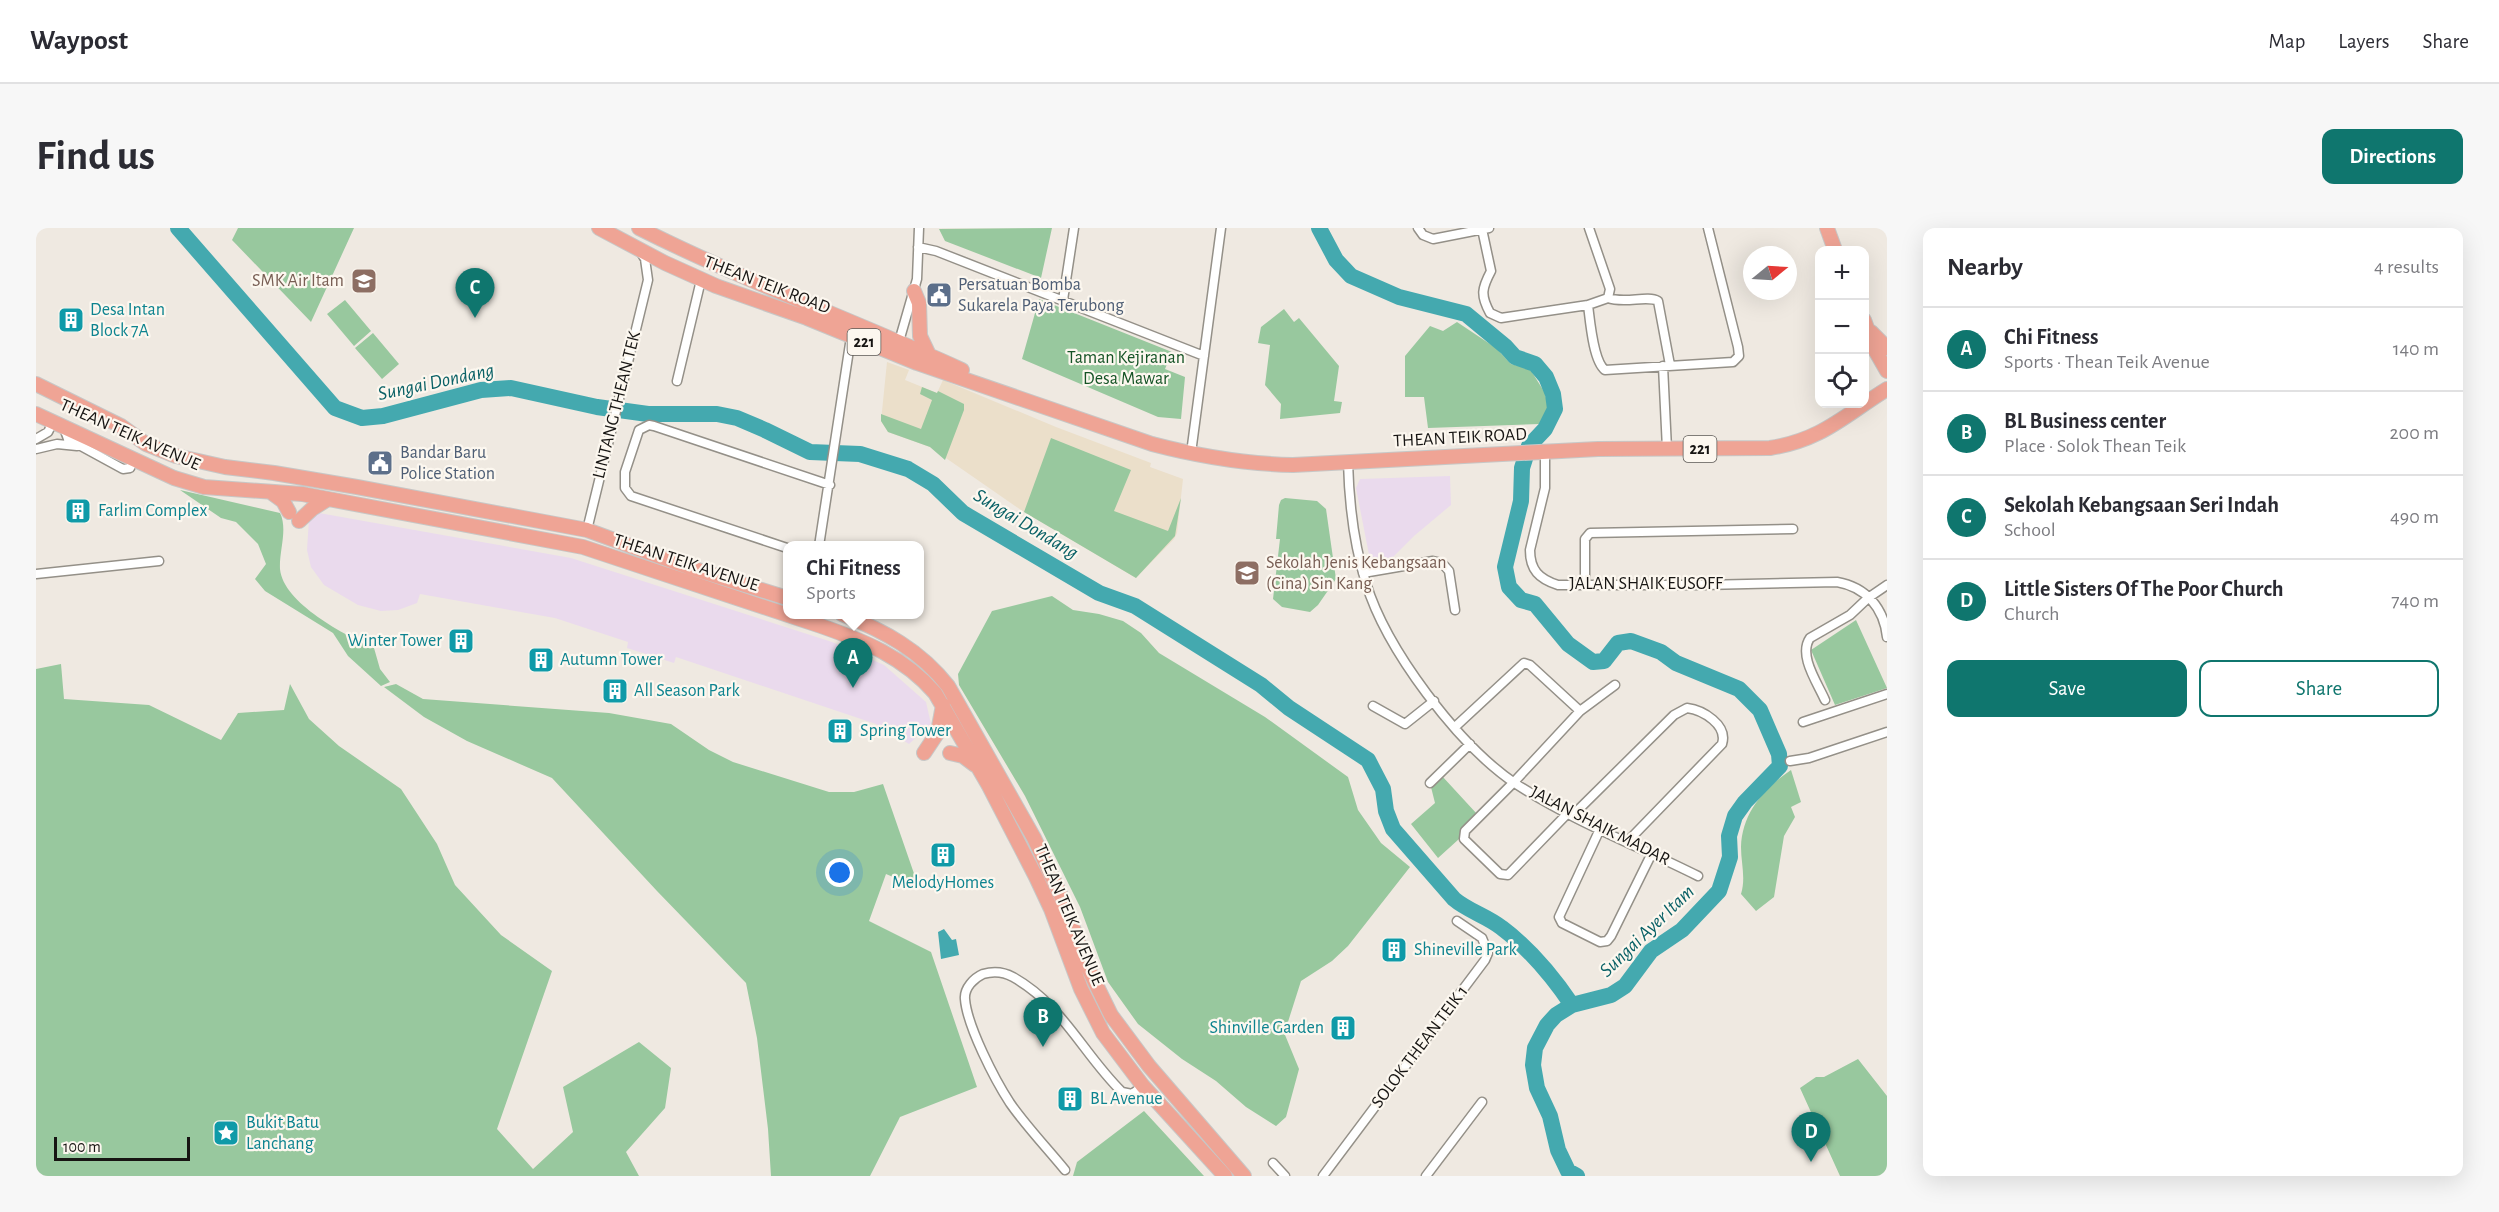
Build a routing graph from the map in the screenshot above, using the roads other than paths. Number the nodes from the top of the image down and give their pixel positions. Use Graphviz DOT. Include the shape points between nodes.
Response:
graph roads {
  1 [pos="599,228"];
  2 [pos="639,228"];
  3 [pos="919,228"];
  4 [pos="1074,228"];
  5 [pos="1221,228"];
  6 [pos="1418,228"];
  7 [pos="1589,228"];
  8 [pos="1708,228"];
  9 [pos="1827,228"];
  10 [pos="1485,229"];
  11 [pos="1834,246"];
  12 [pos="918,247"];
  13 [pos="639,249"];
  14 [pos="665,263"];
  15 [pos="648,280"];
  16 [pos="701,280"];
  17 [pos="914,291"];
  18 [pos="1608,298"];
  19 [pos="1063,300"];
  20 [pos="1588,305"];
  21 [pos="1869,327"];
  22 [pos="1869,331"];
  23 [pos="851,337"];
  24 [pos="897,347"];
  25 [pos="1887,348"];
  26 [pos="929,355"];
  27 [pos="1204,356"];
  28 [pos="1666,366"];
  29 [pos="1887,371"];
  30 [pos="677,381"];
  31 [pos="36,384"];
  32 [pos="1887,389"];
  33 [pos="1029,400"];
  34 [pos="36,414"];
  35 [pos="58,425"];
  36 [pos="36,439"];
  37 [pos="80,447"];
  38 [pos="36,449"];
  39 [pos="1667,449"];
  40 [pos="1543,452"];
  41 [pos="1191,453"];
  42 [pos="133,460"];
  43 [pos="1348,462"];
  44 [pos="225,467"];
  45 [pos="830,484"];
  46 [pos="357,487"];
  47 [pos="299,492"];
  48 [pos="272,493"];
  49 [pos="328,499"];
  50 [pos="1793,529"];
  51 [pos="587,530"];
  52 [pos="820,541"];
  53 [pos="783,547"];
  54 [pos="159,561"];
  55 [pos="1363,573"];
  56 [pos="36,574"];
  57 [pos="1585,585"];
  58 [pos="1887,585"];
  59 [pos="783,597"];
  60 [pos="1869,598"];
  61 [pos="1455,610"];
  62 [pos="783,613"];
  63 [pos="800,619"];
  64 [pos="850,619"];
  65 [pos="1887,637"];
  66 [pos="1615,685"];
  67 [pos="948,686"];
  68 [pos="1887,694"];
  69 [pos="1824,700"];
  70 [pos="1434,701"];
  71 [pos="943,705"];
  72 [pos="1373,706"];
  73 [pos="1580,711"];
  74 [pos="1803,722"];
  75 [pos="1455,727"];
  76 [pos="1887,732"];
  77 [pos="965,741"];
  78 [pos="1470,744"];
  79 [pos="924,753"];
  80 [pos="950,753"];
  81 [pos="1790,761"];
  82 [pos="977,766"];
  83 [pos="1514,782"];
  84 [pos="1430,783"];
  85 [pos="1007,788"];
  86 [pos="1569,815"];
  87 [pos="1600,829"];
  88 [pos="1628,841"];
  89 [pos="1652,853"];
  90 [pos="1698,876"];
  91 [pos="1457,921"];
  92 [pos="1121,1031"];
  93 [pos="1143,1086"];
  94 [pos="1482,1101"];
  95 [pos="1197,1122"];
  96 [pos="1273,1162"];
  97 [pos="1065,1170"];
  98 [pos="1225,1176"];
  99 [pos="1244,1176"];
  100 [pos="1285,1176"];
  101 [pos="1323,1176"];
  102 [pos="1426,1176"];
  1 -- 13 [label="main road, THEAN TEIK ROAD / 221"];
  2 -- 24 [label="main road, THEAN TEIK ROAD / 221"];
  3 -- 12 [label="street"];
  4 -- 19 [label="street"];
  5 -- 27 [label="street"];
  6 -- 10 [label="street" via="1433,239"];
  7 -- 18 [label="street" via="1610,289"];
  8 -- 28 [label="street" via="1738,356 1729,363"];
  9 -- 11 [label="main road"];
  10 -- 20 [label="street" via="1491,271 1483,291 1487,307 1495,317"];
  12 -- 17 [label="street"];
  12 -- 19 [label="street"];
  13 -- 14 [label="main road, THEAN TEIK ROAD / 221"];
  13 -- 15 [label="street, LINTANG THEAN TEK"];
  14 -- 15 [label="street"];
  14 -- 16 [label="main road, THEAN TEIK ROAD / 221"];
  15 -- 51 [label="street, LINTANG THEAN TEK"];
  16 -- 23 [label="main road, THEAN TEIK ROAD / 221"];
  16 -- 30 [label="street"];
  17 -- 24 [label="street"];
  17 -- 26 [label="main road" via="919,303 920,336"];
  18 -- 20 [label="street"];
  18 -- 28 [label="street" via="1623,302 1652,298 1658,301"];
  19 -- 27 [label="street"];
  20 -- 28 [label="street" via="1601,367 1611,370"];
  21 -- 25 [label="main road"];
  22 -- 29 [label="main road"];
  23 -- 24 [label="main road, THEAN TEIK ROAD / 221"];
  23 -- 45 [label="street"];
  24 -- 26 [label="main road, THEAN TEIK ROAD / 221"];
  24 -- 33 [label="main road, THEAN TEIK ROAD / 221"];
  26 -- 33 [label="main road, THEAN TEIK ROAD / 221"];
  27 -- 41 [label="street"];
  28 -- 39 [label="street"];
  31 -- 44 [label="main road, THEAN TEIK AVENUE" via="122,426 146,444 176,456"];
  32 -- 39 [label="main road, THEAN TEIK ROAD / 221" via="1814,436 1790,445"];
  33 -- 41 [label="main road, THEAN TEIK ROAD / 221" via="1152,444"];
  34 -- 35 [label="main road, THEAN TEIK AVENUE"];
  35 -- 36 [label="street"];
  35 -- 37 [label="street"];
  35 -- 42 [label="main road, THEAN TEIK AVENUE"];
  37 -- 38 [label="street" via="57,444"];
  37 -- 42 [label="street" via="123,469 130,468"];
  39 -- 40 [label="main road, THEAN TEIK ROAD / 221"];
  40 -- 43 [label="main road, THEAN TEIK ROAD / 221"];
  40 -- 57 [label="street, JALAN SHAIK EUSOFF" via="1545,488 1530,550 1532,566 1548,582"];
  41 -- 43 [label="main road, THEAN TEIK ROAD / 221" via="1277,465"];
  42 -- 48 [label="main road, THEAN TEIK AVENUE" via="204,487"];
  43 -- 55 [label="street, JALAN SHAIK MADAR"];
  44 -- 46 [label="main road, THEAN TEIK AVENUE"];
  44 -- 47 [label="main road" via="254,477 286,481"];
  45 -- 52 [label="street"];
  45 -- 53 [label="street" via="654,426 644,427 636,435 625,472 625,488 631,496"];
  46 -- 47 [label="main road" via="341,490 310,486"];
  46 -- 51 [label="main road, THEAN TEIK AVENUE"];
  47 -- 48 [label="main road, THEAN TEIK AVENUE"];
  47 -- 49 [label="main road, THEAN TEIK AVENUE"];
  48 -- 49 [label="main road" via="294,517"];
  49 -- 62 [label="main road, THEAN TEIK AVENUE" via="583,547"];
  50 -- 57 [label="street" via="1587,534"];
  51 -- 59 [label="main road, THEAN TEIK AVENUE"];
  54 -- 56 [label="street"];
  55 -- 61 [label="street" via="1433,561 1442,563 1449,571"];
  55 -- 70 [label="street, JALAN SHAIK MADAR" via="1388,633"];
  57 -- 60 [label="street, JALAN SHAIK EUSOFF" via="1822,581 1849,584"];
  58 -- 60 [label="street"];
  60 -- 65 [label="street" via="1884,620"];
  60 -- 69 [label="street" via="1806,643 1806,655"];
  63 -- 71 [label="main road, THEAN TEIK AVENUE" via="857,638 892,655 924,681"];
  64 -- 67 [label="main road, THEAN TEIK AVENUE" via="905,645"];
  66 -- 73 [label="street"];
  67 -- 77 [label="main road" via="952,705 967,732"];
  67 -- 85 [label="main road, THEAN TEIK AVENUE"];
  68 -- 74 [label="street"];
  70 -- 72 [label="street" via="1405,724"];
  70 -- 75 [label="street, JALAN SHAIK MADAR"];
  71 -- 77 [label="main road, THEAN TEIK AVENUE"];
  71 -- 79 [label="main road" via="938,732"];
  73 -- 75 [label="street" via="1524,663"];
  73 -- 83 [label="street"];
  75 -- 78 [label="street, JALAN SHAIK MADAR"];
  76 -- 81 [label="street"];
  77 -- 82 [label="main road, THEAN TEIK AVENUE"];
  77 -- 85 [label="main road" via="976,745 995,777"];
  78 -- 83 [label="street, JALAN SHAIK MADAR"];
  78 -- 84 [label="street"];
  80 -- 82 [label="main road"];
  82 -- 93 [label="main road, THEAN TEIK AVENUE" via="1051,909 1092,1012"];
  83 -- 86 [label="street, JALAN SHAIK MADAR"];
  83 -- 86 [label="street" via="1463,835 1465,843 1500,874 1511,873"];
  85 -- 92 [label="main road, THEAN TEIK AVENUE" via="1048,867 1100,996"];
  86 -- 87 [label="street, JALAN SHAIK MADAR"];
  86 -- 88 [label="street" via="1674,715 1687,708 1698,710 1721,729 1722,744"];
  87 -- 88 [label="street, JALAN SHAIK MADAR"];
  87 -- 89 [label="street" via="1559,917 1562,924 1600,942 1611,936"];
  88 -- 89 [label="street, JALAN SHAIK MADAR"];
  89 -- 90 [label="street, JALAN SHAIK MADAR"];
  91 -- 101 [label="street, SOLOK THEAN TEIK 1" via="1482,938 1488,953 1485,960"];
  92 -- 93 [label="main road" via="1144,1071"];
  92 -- 95 [label="main road, THEAN TEIK AVENUE"];
  93 -- 95 [label="main road" via="1156,1086"];
  93 -- 97 [label="street" via="1132,1094 1122,1092 1059,1014 1012,976 984,974 968,987 965,999 974,1028 1010,1103"];
  93 -- 98 [label="main road, THEAN TEIK AVENUE"];
  94 -- 102 [label="street"];
  95 -- 99 [label="main road, THEAN TEIK AVENUE"];
  96 -- 100 [label="street"];
}
